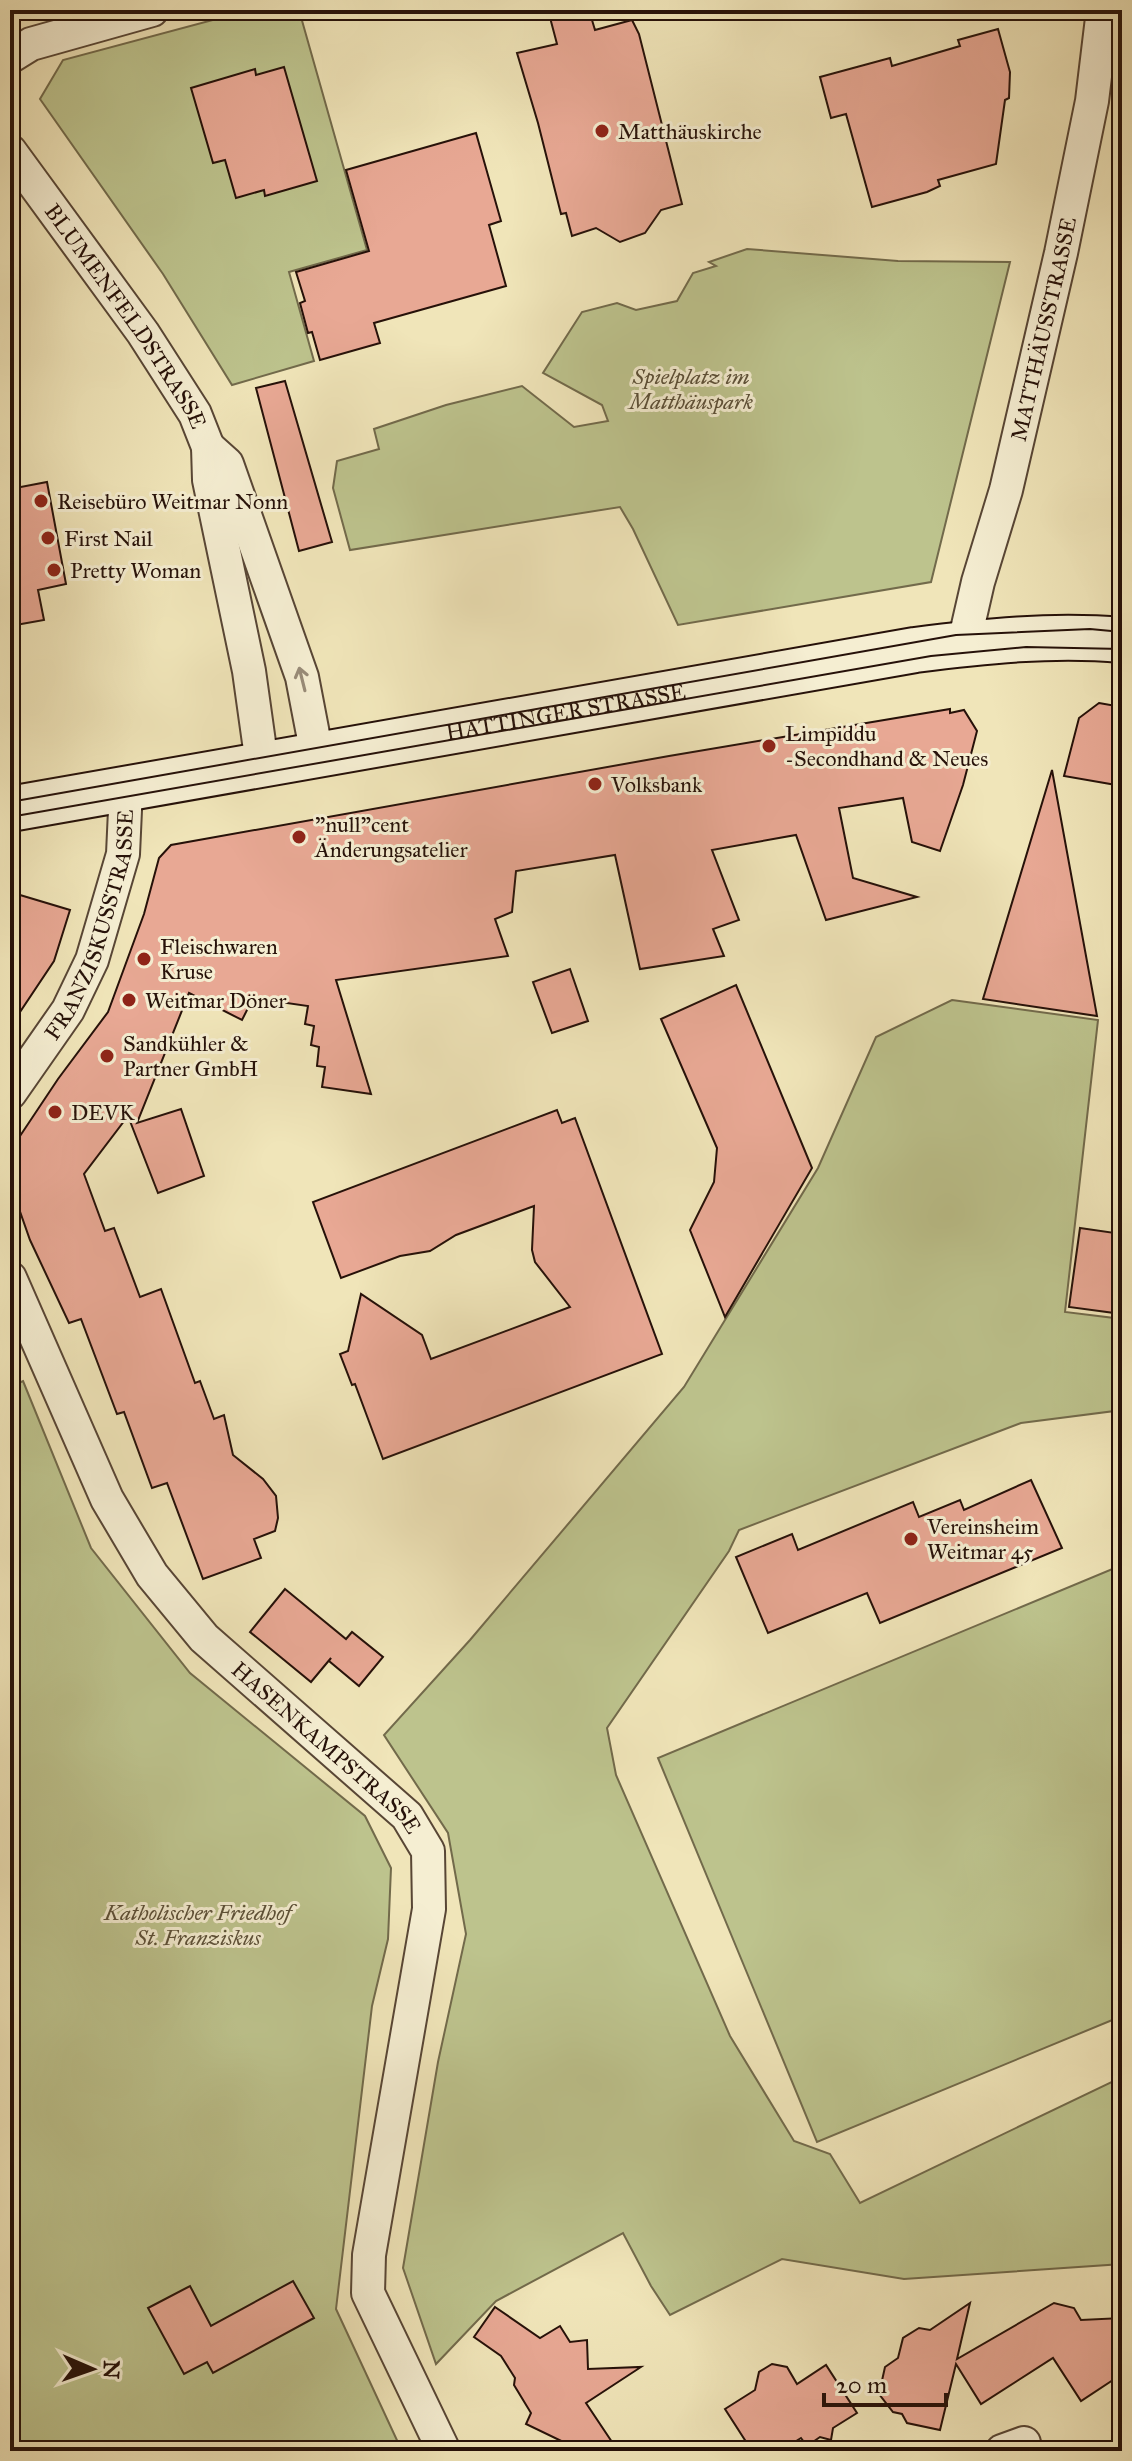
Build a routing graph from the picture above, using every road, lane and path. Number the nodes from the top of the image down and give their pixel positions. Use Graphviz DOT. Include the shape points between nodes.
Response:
graph roads {
  1 [pos="152,10"];
  2 [pos="1103,10"];
  3 [pos="10,57"];
  4 [pos="10,151"];
  5 [pos="208,447"];
  6 [pos="1122,640"];
  7 [pos="964,643"];
  8 [pos="317,755"];
  9 [pos="262,764"];
  10 [pos="126,788"];
  11 [pos="10,809"];
  12 [pos="10,1093"];
  13 [pos="10,1278"];
  14 [pos="444,2451"];
  1 -- 3 [label="street" via="31,44"];
  2 -- 7 [label="street, MATTHÄUSSTRASSE" via="1092,101 1061,253"];
  4 -- 5 [label="street, BLUMENFELDSTRASSE" via="143,333 195,414"];
  8 -- 5 [label="street, BLUMENFELDSTRASSE, one-way" via="302,677 284,625 227,464"];
  5 -- 9 [label="street, BLUMENFELDSTRASSE" via="209,480 249,671"];
  6 -- 7 [label="main road, HATTINGER STRASSE"];
  7 -- 8 [label="main road, HATTINGER STRASSE"];
  8 -- 9 [label="main road, HATTINGER STRASSE"];
  9 -- 10 [label="main road, HATTINGER STRASSE"];
  10 -- 11 [label="main road, HATTINGER STRASSE"];
  10 -- 12 [label="street, FRANZISKUSSTRASSE" via="123,854 92,960 68,1010"];
  13 -- 14 [label="street, HASENKAMPSTRASSE" via="107,1499 152,1575 204,1638 407,1816 428,1851 429,1909 369,2255 368,2293"];
}
